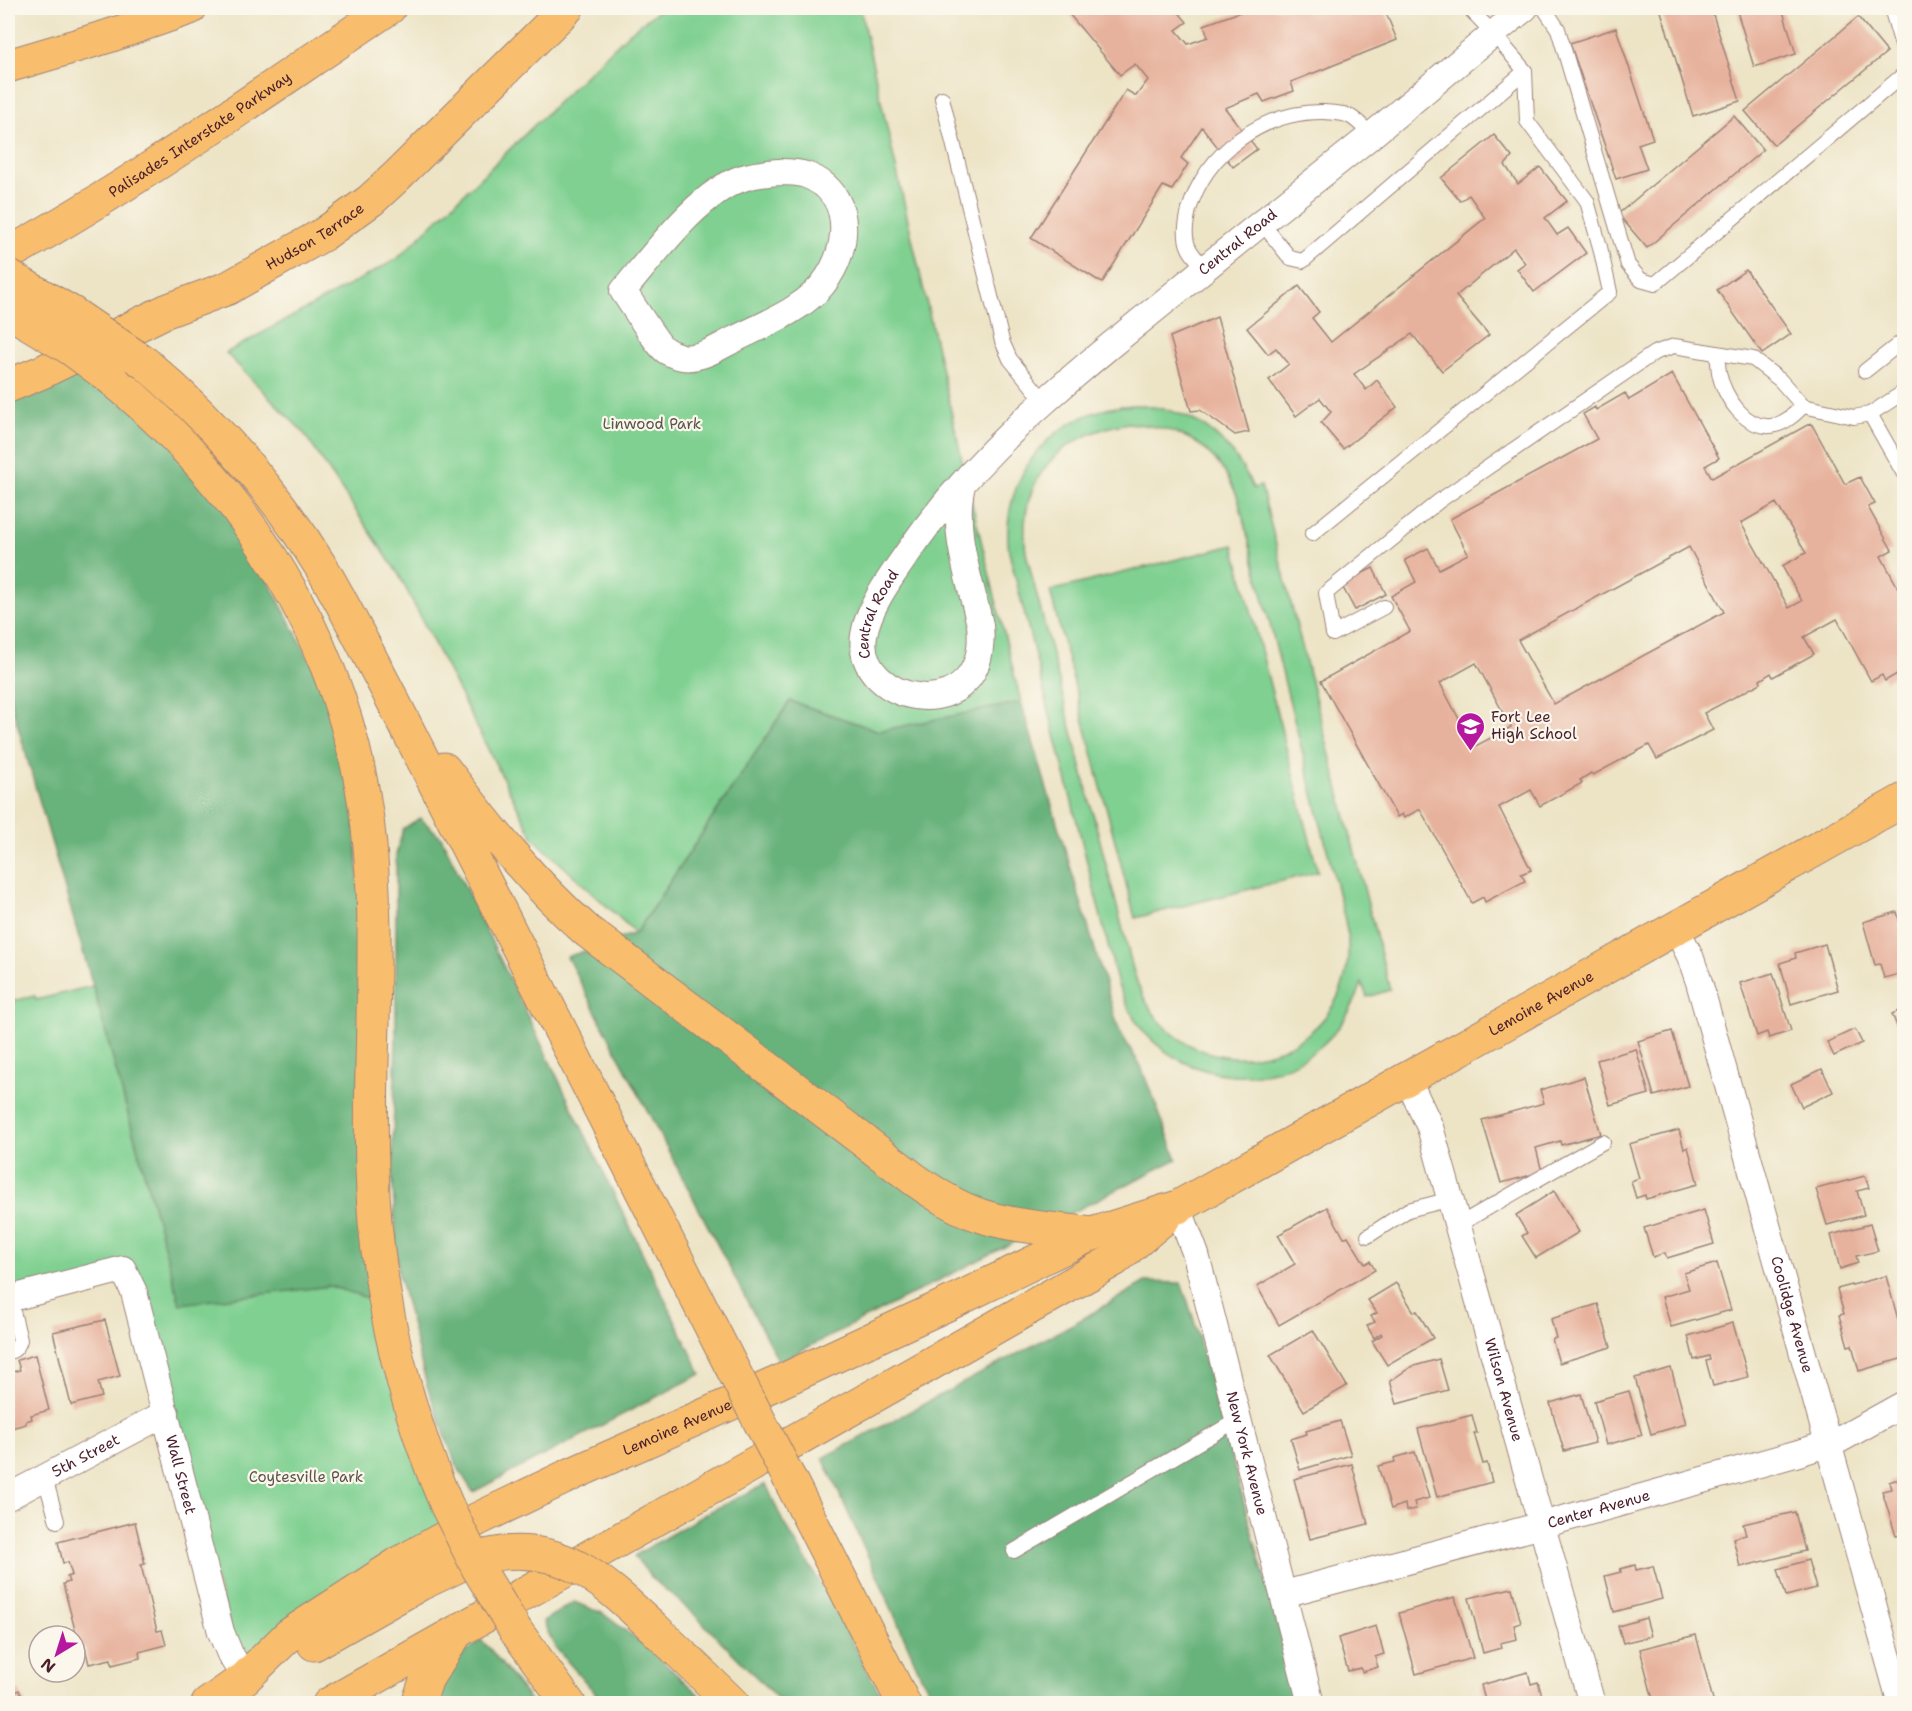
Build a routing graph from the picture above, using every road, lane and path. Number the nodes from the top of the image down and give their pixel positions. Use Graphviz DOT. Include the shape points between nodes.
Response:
graph roads {
  1 [pos="190,8"];
  2 [pos="389,8"];
  3 [pos="567,8"];
  4 [pos="1469,8"];
  5 [pos="1524,8"];
  6 [pos="1544,8"];
  7 [pos="1892,8"];
  8 [pos="1494,33"];
  9 [pos="1905,52"];
  10 [pos="8,66"];
  11 [pos="1525,71"];
  12 [pos="1905,74"];
  13 [pos="942,98"];
  14 [pos="1371,135"];
  15 [pos="1262,222"];
  16 [pos="8,254"];
  17 [pos="1204,268"];
  18 [pos="8,276"];
  19 [pos="8,311"];
  20 [pos="1905,340"];
  21 [pos="1717,353"];
  22 [pos="683,357"];
  23 [pos="1865,371"];
  24 [pos="8,386"];
  25 [pos="1905,392"];
  26 [pos="1044,401"];
  27 [pos="1803,406"];
  28 [pos="1870,414"];
  29 [pos="1905,474"];
  30 [pos="962,485"];
  31 [pos="1312,534"];
  32 [pos="1384,607"];
  33 [pos="392,699"];
  34 [pos="1905,800"];
  35 [pos="1676,928"];
  36 [pos="1407,1077"];
  37 [pos="1603,1142"];
  38 [pos="1451,1199"];
  39 [pos="1178,1207"];
  40 [pos="1458,1225"];
  41 [pos="1092,1234"];
  42 [pos="1368,1236"];
  43 [pos="9,1299"];
  44 [pos="8,1352"];
  45 [pos="1905,1404"];
  46 [pos="166,1413"];
  47 [pos="1239,1419"];
  48 [pos="1828,1444"];
  49 [pos="45,1478"];
  50 [pos="8,1497"];
  51 [pos="57,1521"];
  52 [pos="1542,1525"];
  53 [pos="1014,1551"];
  54 [pos="1284,1594"];
  55 [pos="456,1633"];
  56 [pos="245,1678"];
  57 [pos="208,1704"];
  58 [pos="329,1704"];
  59 [pos="418,1704"];
  60 [pos="569,1704"];
  61 [pos="733,1704"];
  62 [pos="904,1704"];
  63 [pos="1311,1704"];
  64 [pos="1592,1704"];
  65 [pos="1901,1704"];
  1 -- 10 [label="main road"];
  2 -- 16 [label="main road, Palisades Interstate Parkway" via="129,182"];
  3 -- 24 [label="main road, Hudson Terrace" via="421,154 332,229 228,288 166,311"];
  4 -- 8 [label="lane"];
  5 -- 8 [label="street, Central Road"];
  6 -- 12 [label="lane" via="1558,29 1628,265 1641,280 1655,284"];
  7 -- 9 [label="lane"];
  8 -- 11 [label="lane"];
  8 -- 14 [label="street, Central Road"];
  11 -- 15 [label="lane" via="1303,261 1290,258"];
  11 -- 31 [label="lane" via="1527,121 1587,201 1610,292"];
  13 -- 26 [label="lane" via="1002,341 1010,360"];
  14 -- 15 [label="street, Central Road"];
  14 -- 17 [label="lane" via="1350,116 1312,112 1273,120 1222,154 1212,163 1191,202 1185,226 1189,249"];
  15 -- 17 [label="street, Central Road"];
  17 -- 26 [label="street, Central Road"];
  18 -- 33 [label="main road, bridge" via="72,313 145,363 246,462 328,579"];
  19 -- 60 [label="main road, bridge" via="112,379 178,438 214,479 279,570 309,625 331,679 363,793 372,879 372,1169 391,1332 421,1439 447,1506 516,1631"];
  20 -- 23 [label="lane"];
  21 -- 27 [label="lane" via="1753,359 1780,380"];
  21 -- 27 [label="lane" via="1726,392 1750,422 1777,425"];
  21 -- 32 [label="lane" via="1674,346 1654,353 1439,501 1326,593 1333,634"];
  22 -- 22 [label="street" via="664,349 623,291 698,206 741,178 779,172 805,174 822,183 833,194 844,228 840,258 831,273 811,298 784,315 700,355"];
  25 -- 28 [label="lane"];
  26 -- 30 [label="street, Central Road"];
  27 -- 28 [label="lane" via="1854,417"];
  28 -- 29 [label="lane"];
  30 -- 30 [label="street, Central Road" via="934,515 904,559 866,626 863,642 872,669 894,689 912,696 946,695 966,680 979,656 980,625 959,527"];
  33 -- 41 [label="main road" via="516,861 587,931 938,1196 995,1220"];
  33 -- 62 [label="main road, bridge"];
  34 -- 35 [label="main road, Lemoine Avenue"];
  35 -- 36 [label="main road, Lemoine Avenue"];
  35 -- 48 [label="street, Coolidge Avenue" via="1700,982"];
  36 -- 38 [label="street, Wilson Avenue" via="1430,1127"];
  36 -- 39 [label="main road, Lemoine Avenue"];
  37 -- 40 [label="lane"];
  38 -- 40 [label="street, Wilson Avenue"];
  38 -- 42 [label="lane" via="1408,1210"];
  39 -- 41 [label="main road, Lemoine Avenue"];
  39 -- 47 [label="street, New York Avenue" via="1196,1255"];
  39 -- 55 [label="main road, Lemoine Avenue" via="1114,1260"];
  40 -- 52 [label="street, Wilson Avenue"];
  41 -- 56 [label="main road, Lemoine Avenue" via="477,1519 398,1564 289,1635"];
  43 -- 44 [label="lane" via="20,1340"];
  43 -- 46 [label="street, Wall Street" via="123,1269 134,1292"];
  45 -- 48 [label="street, Center Avenue"];
  46 -- 49 [label="street, 5th Street"];
  46 -- 56 [label="street, Wall Street" via="221,1632"];
  47 -- 53 [label="lane"];
  47 -- 54 [label="street, New York Avenue"];
  48 -- 52 [label="street, Center Avenue"];
  48 -- 65 [label="street, Coolidge Avenue"];
  49 -- 50 [label="street, 5th Street"];
  49 -- 51 [label="lane"];
  52 -- 54 [label="street, Center Avenue"];
  52 -- 64 [label="street, Wilson Avenue"];
  54 -- 63 [label="street, New York Avenue"];
  55 -- 58 [label="main road, Lemoine Avenue"];
  55 -- 59 [label="main road" via="427,1678"];
  56 -- 57 [label="main road, Lemoine Avenue"];
  56 -- 61 [label="main road, bridge" via="302,1651 441,1573 485,1556 524,1552 566,1561 590,1573"];
}
